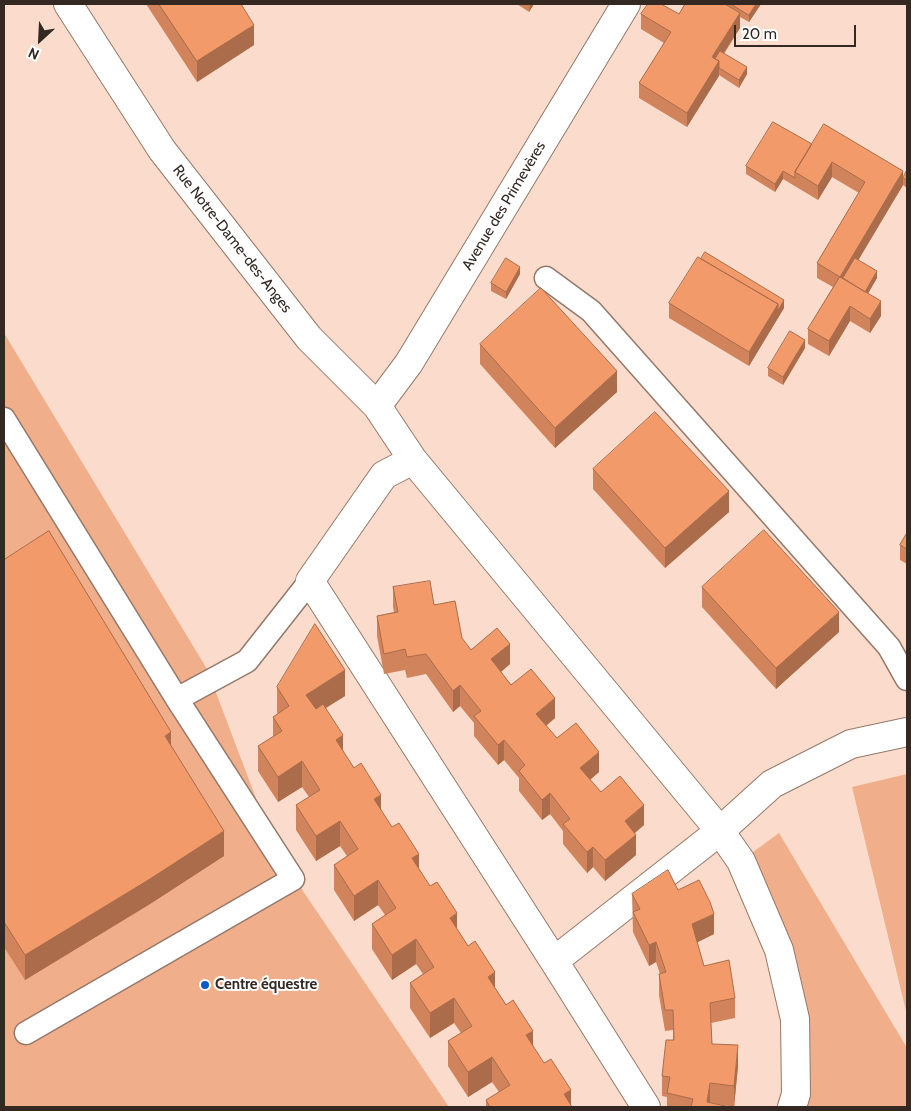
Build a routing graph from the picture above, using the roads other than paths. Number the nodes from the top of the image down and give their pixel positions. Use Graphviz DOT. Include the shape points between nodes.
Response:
graph roads {
  1 [pos="68,4"];
  2 [pos="626,4"];
  3 [pos="546,278"];
  4 [pos="377,406"];
  5 [pos="4,420"];
  6 [pos="413,460"];
  7 [pos="310,581"];
  8 [pos="907,679"];
  9 [pos="177,700"];
  10 [pos="907,732"];
  11 [pos="720,830"];
  12 [pos="554,961"];
  13 [pos="26,1033"];
  14 [pos="646,1107"];
  15 [pos="792,1107"];
  1 -- 4 [label="street, Rue Notre-Dame-des-Anges" via="162,150 309,338"];
  2 -- 4 [label="street, Avenue des Primevères" via="409,363"];
  3 -- 8 [label="lane" via="591,311 889,646"];
  4 -- 6 [label="street, Rue Notre-Dame-des-Anges"];
  5 -- 9 [label="lane"];
  6 -- 7 [label="street" via="384,475"];
  6 -- 11 [label="street, Rue Notre-Dame-des-Anges"];
  7 -- 9 [label="lane" via="247,661"];
  7 -- 12 [label="street"];
  9 -- 13 [label="lane" via="294,879"];
  10 -- 11 [label="street" via="851,744 819,759 772,784"];
  11 -- 12 [label="street"];
  11 -- 15 [label="street, Rue Notre-Dame-des-Anges" via="741,861 779,950 796,1019 796,1094"];
  12 -- 14 [label="street"];
}
